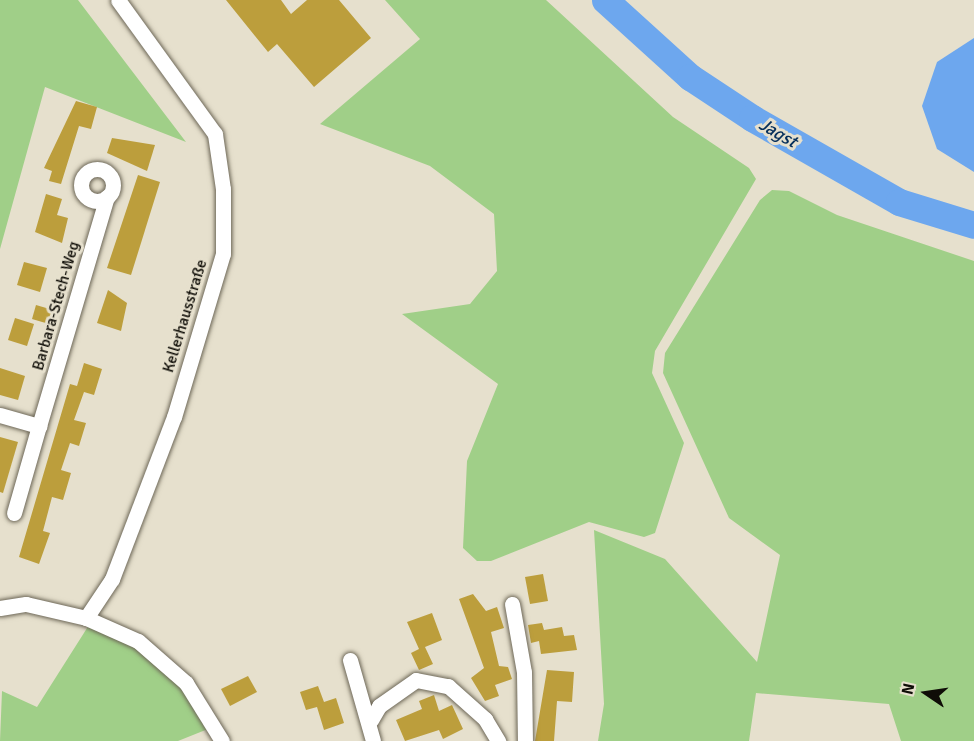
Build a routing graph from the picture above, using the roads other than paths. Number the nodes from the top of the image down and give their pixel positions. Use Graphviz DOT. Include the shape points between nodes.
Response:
graph roads {
  1 [pos="118,0"];
  2 [pos="107,197"];
  3 [pos="0,415"];
  4 [pos="39,426"];
  5 [pos="14,513"];
  6 [pos="512,604"];
  7 [pos="0,608"];
  8 [pos="86,618"];
  9 [pos="350,660"];
  10 [pos="371,720"];
  11 [pos="222,741"];
  12 [pos="373,741"];
  13 [pos="498,741"];
  14 [pos="525,741"];
  1 -- 8 [label="street, Kellerhausstraße" via="215,134 223,189 223,254 165,438 112,579"];
  2 -- 4 [label="street, Barbara-Stech-Weg"];
  3 -- 4 [label="street"];
  4 -- 5 [label="street, Barbara-Stech-Weg"];
  6 -- 14 [label="street" via="524,672"];
  7 -- 8 [label="street" via="26,604"];
  8 -- 11 [label="street" via="138,641 169,664"];
  9 -- 10 [label="street"];
  10 -- 12 [label="street"];
  10 -- 13 [label="street" via="380,706 416,680 448,686 485,719"];
}
